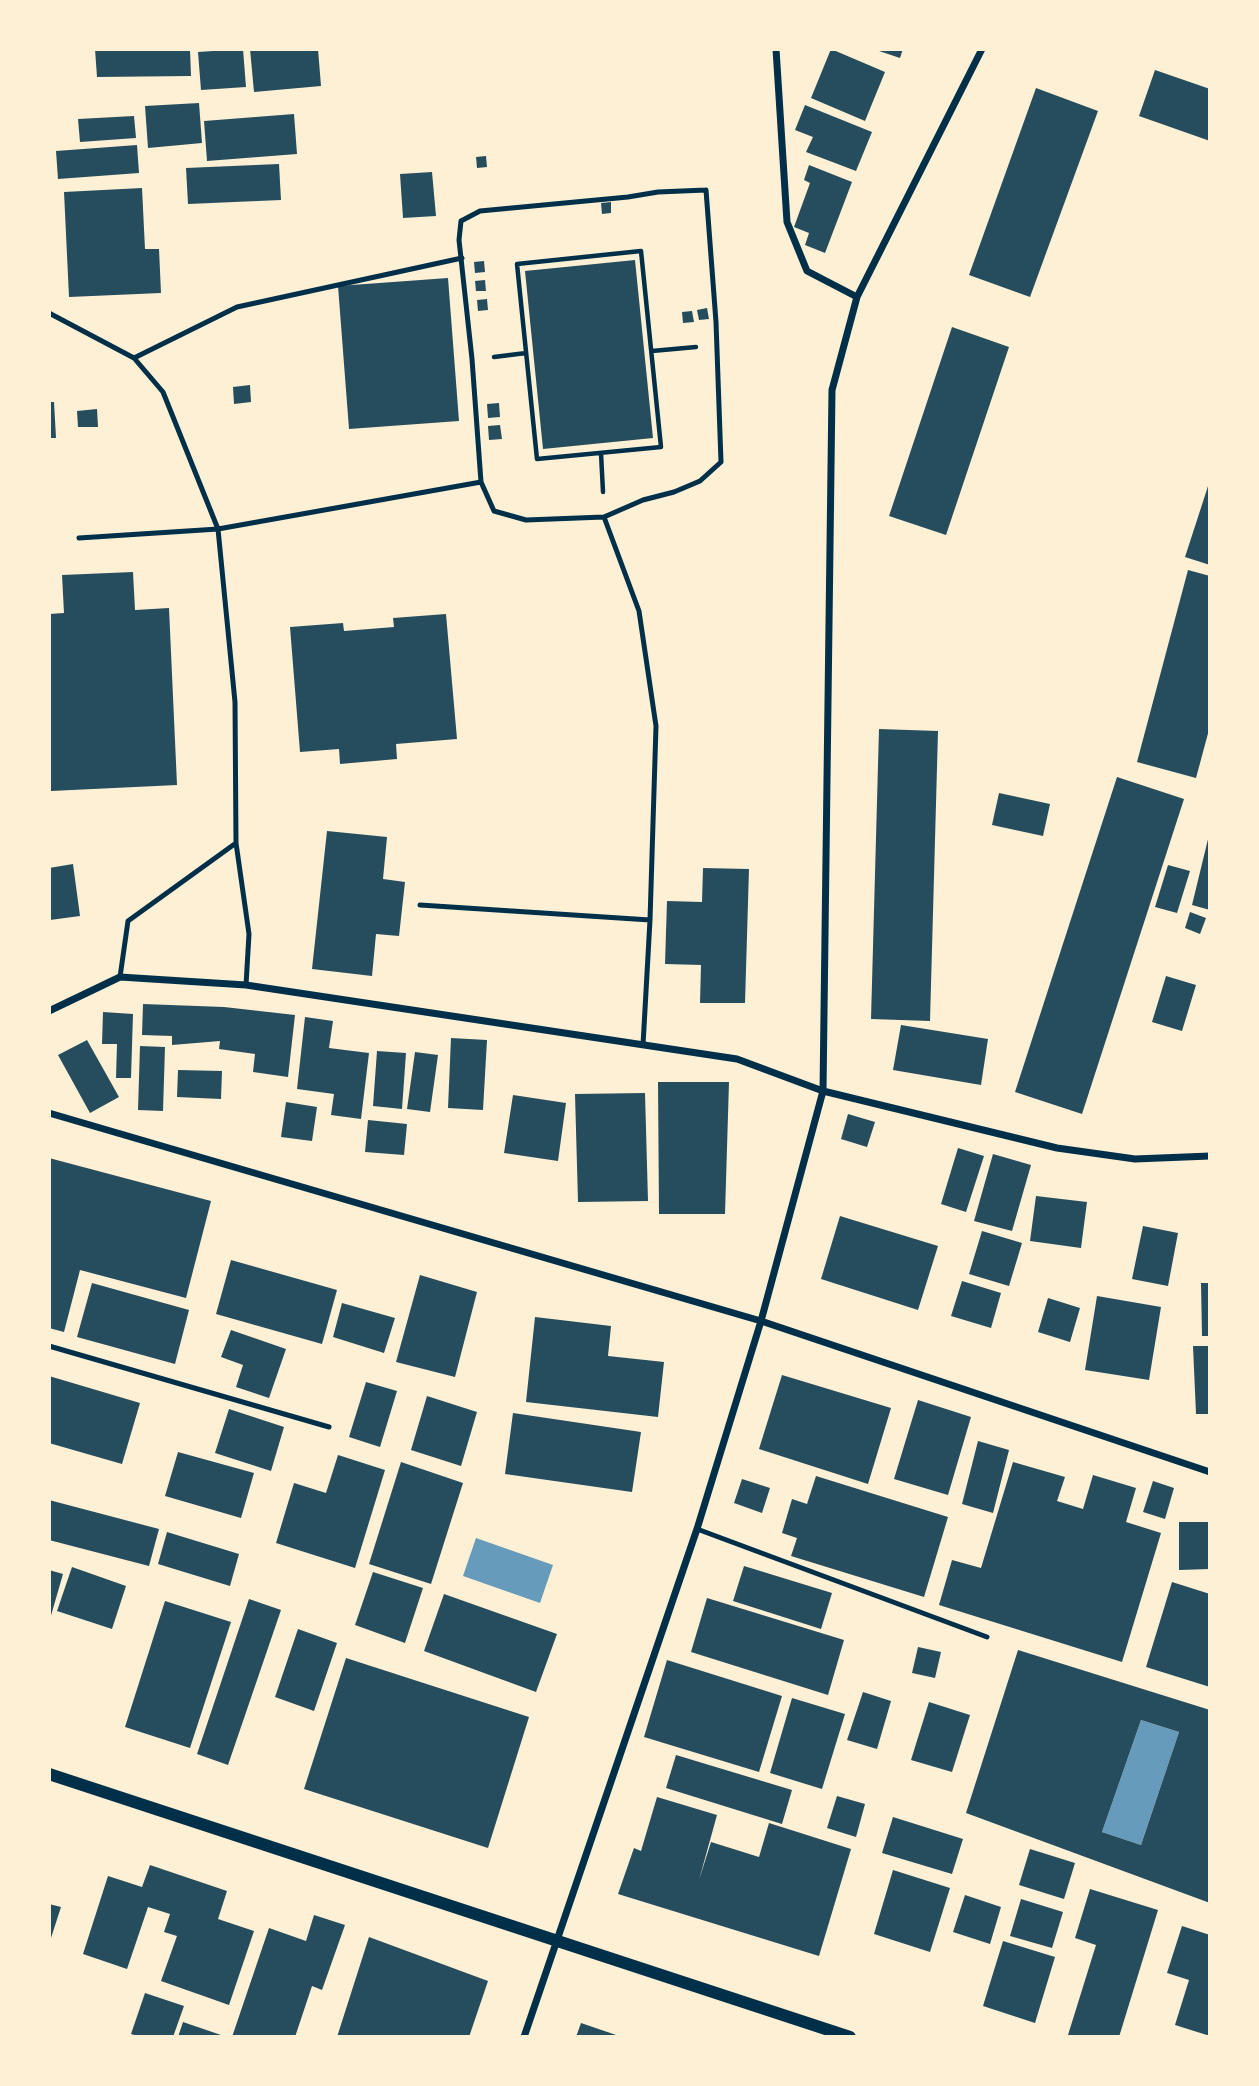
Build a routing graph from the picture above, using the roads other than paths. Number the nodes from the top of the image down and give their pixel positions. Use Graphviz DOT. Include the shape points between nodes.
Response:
graph roads {
  1 [pos="776,49"];
  2 [pos="982,49"];
  3 [pos="462,258"];
  4 [pos="857,297"];
  5 [pos="49,313"];
  6 [pos="134,358"];
  7 [pos="481,482"];
  8 [pos="604,517"];
  9 [pos="218,529"];
  10 [pos="79,538"];
  11 [pos="236,843"];
  12 [pos="420,905"];
  13 [pos="650,920"];
  14 [pos="120,977"];
  15 [pos="246,985"];
  16 [pos="49,1011"];
  17 [pos="643,1045"];
  18 [pos="823,1091"];
  19 [pos="49,1113"];
  20 [pos="1210,1156"];
  21 [pos="761,1321"];
  22 [pos="49,1346"];
  23 [pos="329,1427"];
  24 [pos="1210,1472"];
  25 [pos="697,1529"];
  26 [pos="987,1637"];
  27 [pos="49,1774"];
  28 [pos="557,1941"];
  29 [pos="524,2037"];
  30 [pos="850,2037"];
  1 -- 4 [label="street" via="787,222 807,271"];
  2 -- 4 [label="street"];
  3 -- 6 [label="lane" via="237,307"];
  3 -- 7 [label="lane"];
  3 -- 8 [label="lane" via="461,221 480,211 706,190 721,461 700,481"];
  4 -- 18 [label="street" via="832,390"];
  5 -- 6 [label="lane"];
  6 -- 9 [label="lane" via="163,392"];
  7 -- 8 [label="lane" via="494,511 526,520"];
  7 -- 9 [label="lane"];
  8 -- 13 [label="lane" via="639,611 656,726"];
  9 -- 10 [label="lane"];
  9 -- 11 [label="lane" via="235,702"];
  11 -- 14 [label="lane" via="128,921"];
  11 -- 15 [label="lane" via="249,934"];
  12 -- 13 [label="lane"];
  13 -- 17 [label="lane"];
  14 -- 15 [label="street"];
  14 -- 16 [label="street"];
  15 -- 17 [label="street"];
  17 -- 18 [label="street" via="737,1059"];
  18 -- 20 [label="street" via="1057,1148 1135,1159"];
  18 -- 21 [label="street"];
  19 -- 21 [label="street"];
  21 -- 24 [label="street"];
  21 -- 25 [label="street"];
  22 -- 23 [label="lane"];
  25 -- 26 [label="lane"];
  25 -- 28 [label="street"];
  27 -- 28 [label="street"];
  28 -- 29 [label="street"];
  28 -- 30 [label="street"];
}
